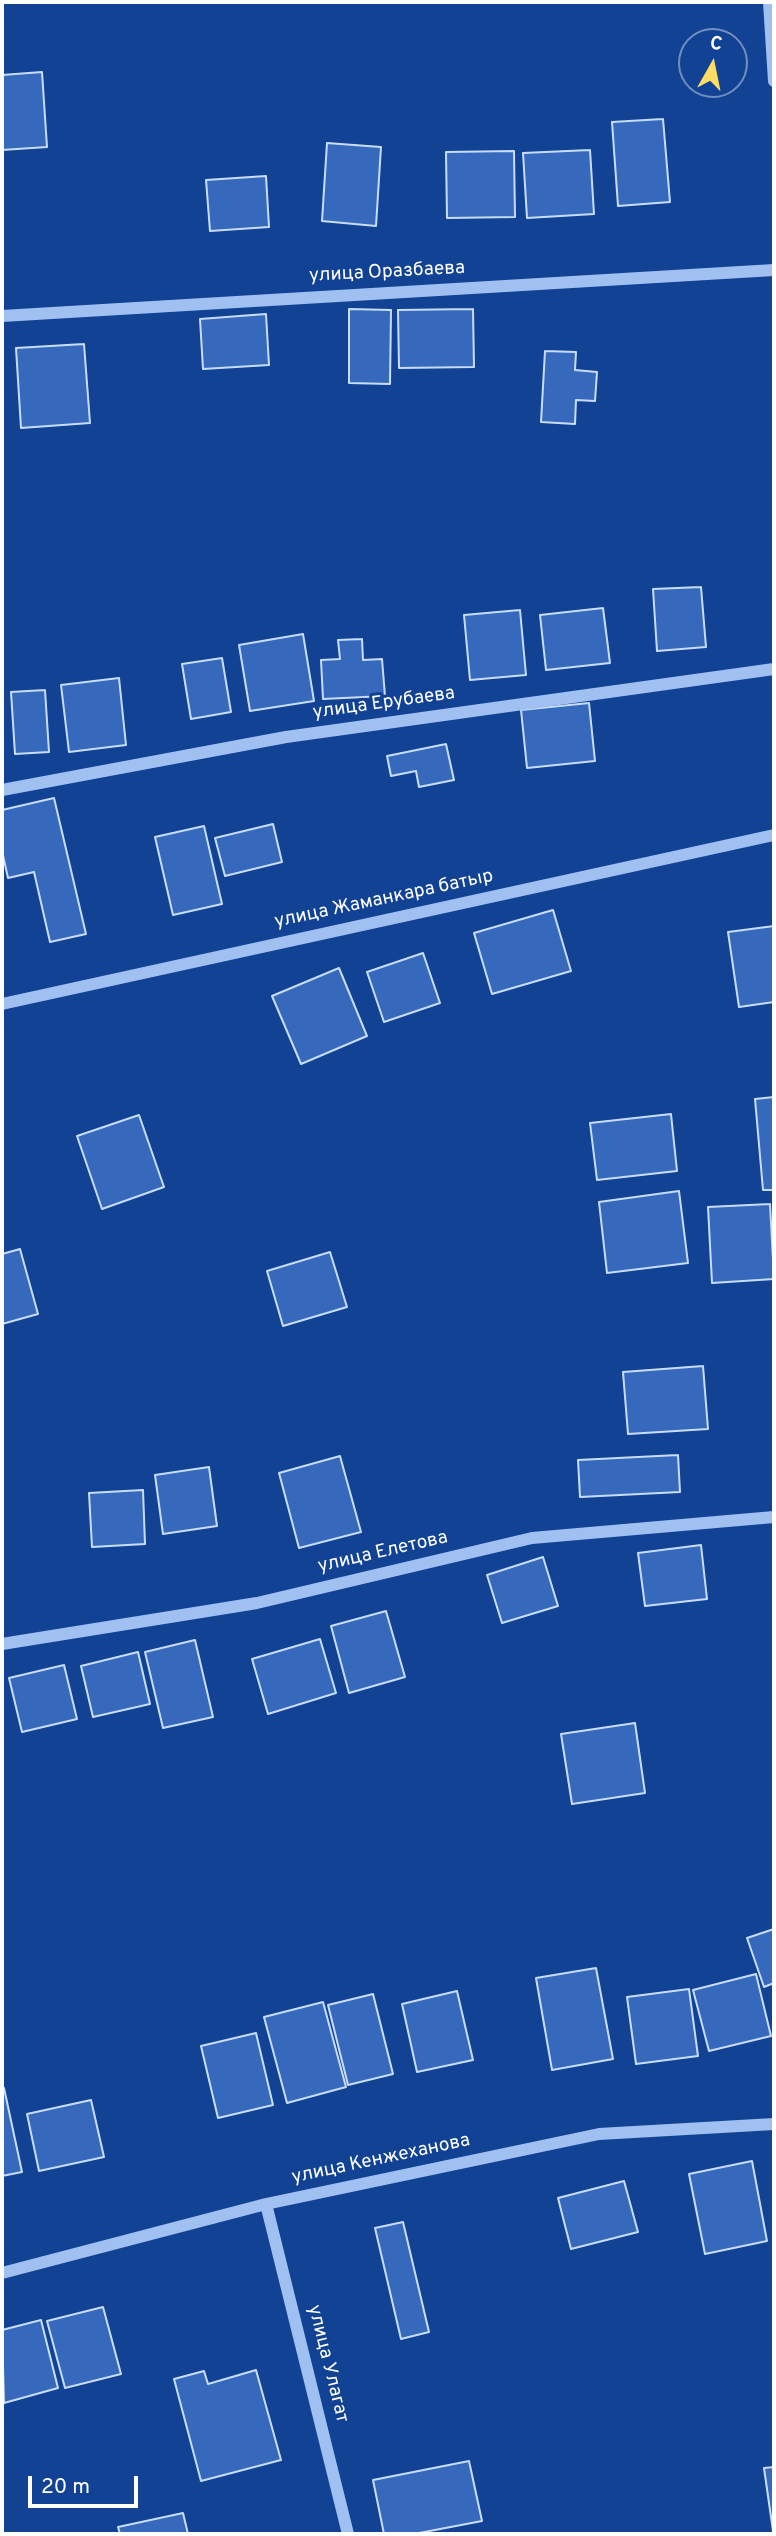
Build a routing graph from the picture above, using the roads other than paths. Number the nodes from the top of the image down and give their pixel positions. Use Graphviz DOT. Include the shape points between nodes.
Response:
graph roads {
  1 [pos="769,2"];
  2 [pos="774,81"];
  3 [pos="774,270"];
  4 [pos="2,316"];
  5 [pos="774,668"];
  6 [pos="2,790"];
  7 [pos="774,835"];
  8 [pos="2,1004"];
  9 [pos="774,1517"];
  10 [pos="2,1644"];
  11 [pos="774,2124"];
  12 [pos="266,2204"];
  13 [pos="2,2273"];
  14 [pos="348,2534"];
  1 -- 2 [label="street"];
  3 -- 4 [label="street, улица Оразбаева"];
  5 -- 6 [label="street, улица Ерубаева" via="286,737"];
  7 -- 8 [label="street, улица Жаманкара батыр"];
  9 -- 10 [label="street, улица Елетова" via="531,1538 257,1603"];
  11 -- 12 [label="street, улица Кенжеханова" via="599,2134"];
  12 -- 13 [label="street, улица Кенжеханова"];
  12 -- 14 [label="street, улица Улагат"];
}
